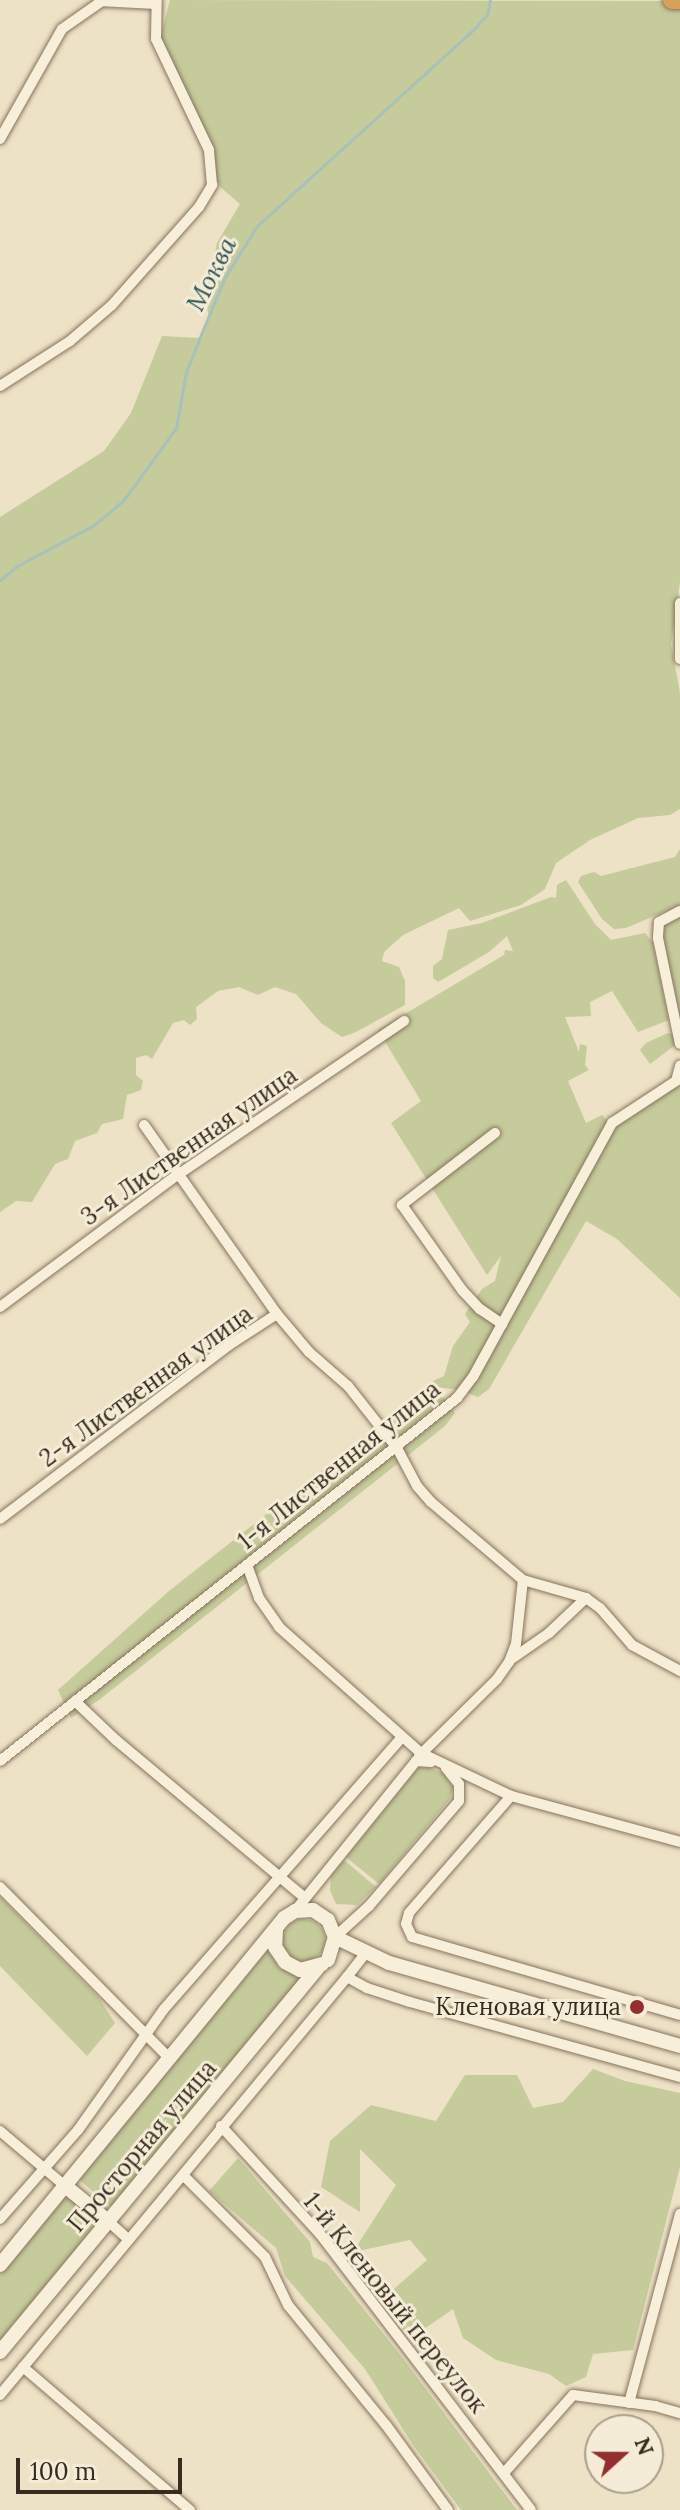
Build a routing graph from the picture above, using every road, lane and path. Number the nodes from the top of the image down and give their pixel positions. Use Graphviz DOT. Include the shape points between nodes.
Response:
graph roads {
  1 [pos="90,0"];
  2 [pos="672,0"];
  3 [pos="680,0"];
  4 [pos="102,1"];
  5 [pos="157,2"];
  6 [pos="0,139"];
  7 [pos="0,386"];
  8 [pos="680,603"];
  9 [pos="680,659"];
  10 [pos="680,911"];
  11 [pos="404,1021"];
  12 [pos="680,1044"];
  13 [pos="680,1066"];
  14 [pos="144,1125"];
  15 [pos="495,1133"];
  16 [pos="176,1176"];
  17 [pos="0,1307"];
  18 [pos="277,1314"];
  19 [pos="502,1324"];
  20 [pos="397,1448"];
  21 [pos="0,1519"];
  22 [pos="247,1565"];
  23 [pos="523,1580"];
  24 [pos="586,1598"];
  25 [pos="509,1662"];
  26 [pos="680,1671"];
  27 [pos="75,1701"];
  28 [pos="401,1738"];
  29 [pos="418,1757"];
  30 [pos="0,1761"];
  31 [pos="511,1796"];
  32 [pos="680,1842"];
  33 [pos="279,1878"];
  34 [pos="0,1887"];
  35 [pos="304,1897"];
  36 [pos="295,1911"];
  37 [pos="276,1929"];
  38 [pos="335,1937"];
  39 [pos="366,1953"];
  40 [pos="323,1963"];
  41 [pos="347,1977"];
  42 [pos="680,2015"];
  43 [pos="145,2034"];
  44 [pos="680,2046"];
  45 [pos="169,2058"];
  46 [pos="680,2077"];
  47 [pos="221,2126"];
  48 [pos="0,2131"];
  49 [pos="44,2169"];
  50 [pos="183,2175"];
  51 [pos="64,2185"];
  52 [pos="680,2214"];
  53 [pos="0,2219"];
  54 [pos="108,2221"];
  55 [pos="129,2240"];
  56 [pos="675,2252"];
  57 [pos="0,2265"];
  58 [pos="0,2352"];
  59 [pos="23,2367"];
  60 [pos="0,2395"];
  61 [pos="629,2403"];
  62 [pos="680,2413"];
  63 [pos="504,2473"];
  64 [pos="190,2510"];
  65 [pos="448,2510"];
  66 [pos="531,2510"];
  1 -- 4 [label="street"];
  2 -- 3 [label="highway"];
  4 -- 5 [label="street"];
  4 -- 6 [label="street" via="62,29"];
  5 -- 7 [label="street" via="156,39 206,142 212,185 199,207 112,305 70,341"];
  8 -- 9 [label="street"];
  10 -- 12 [label="street" via="659,922 658,938"];
  11 -- 16 [label="street, 3-я Лиственная улица"];
  13 -- 19 [label="street, 1-я Лиственная улица" via="676,1081 612,1123"];
  14 -- 16 [label="street"];
  15 -- 19 [label="street" via="402,1205 462,1290"];
  16 -- 17 [label="street, 3-я Лиственная улица"];
  16 -- 18 [label="street"];
  18 -- 20 [label="street" via="348,1386"];
  18 -- 21 [label="street, 2-я Лиственная улица"];
  19 -- 20 [label="street, 1-я Лиственная улица" via="457,1398"];
  20 -- 22 [label="street, 1-я Лиственная улица"];
  20 -- 23 [label="street" via="431,1502"];
  22 -- 27 [label="street, 1-я Лиственная улица"];
  22 -- 28 [label="street" via="259,1598 279,1627"];
  23 -- 24 [label="street"];
  23 -- 25 [label="street"];
  24 -- 25 [label="street"];
  24 -- 26 [label="street" via="632,1645"];
  25 -- 29 [label="street"];
  27 -- 30 [label="street, 1-я Лиственная улица"];
  27 -- 33 [label="street"];
  28 -- 29 [label="street"];
  28 -- 33 [label="street"];
  29 -- 31 [label="street"];
  29 -- 35 [label="street"];
  29 -- 38 [label="street" via="447,1768 459,1784 459,1801 369,1906"];
  31 -- 32 [label="street"];
  31 -- 42 [label="street" via="409,1913 406,1924 412,1937"];
  33 -- 35 [label="street"];
  33 -- 43 [label="street"];
  34 -- 43 [label="street"];
  35 -- 36 [label="street"];
  36 -- 37 [label="main road"];
  36 -- 38 [label="main road" via="313,1910 328,1920"];
  37 -- 40 [label="main road" via="275,1947 285,1962 300,1970"];
  37 -- 45 [label="main road, Просторная улица"];
  38 -- 39 [label="main road"];
  38 -- 40 [label="main road"];
  39 -- 40 [label="main road" via="348,1950"];
  39 -- 41 [label="street"];
  39 -- 44 [label="main road"];
  40 -- 54 [label="main road, Просторная улица"];
  41 -- 46 [label="street" via="410,2002"];
  41 -- 47 [label="street"];
  43 -- 45 [label="street"];
  43 -- 49 [label="street"];
  45 -- 51 [label="main road, Просторная улица"];
  47 -- 50 [label="street"];
  47 -- 63 [label="street, 1-й Кленовый переулок" via="320,2234"];
  48 -- 49 [label="street"];
  49 -- 51 [label="street"];
  49 -- 53 [label="street"];
  50 -- 55 [label="street"];
  50 -- 65 [label="street" via="265,2257 288,2305"];
  51 -- 54 [label="main road"];
  51 -- 57 [label="main road, Просторная улица"];
  52 -- 56 [label="street"];
  54 -- 55 [label="street"];
  54 -- 58 [label="main road, Просторная улица"];
  55 -- 59 [label="street"];
  56 -- 61 [label="street"];
  59 -- 60 [label="street"];
  59 -- 64 [label="street"];
  61 -- 62 [label="street"];
  61 -- 63 [label="street" via="573,2395"];
  63 -- 66 [label="street, 1-й Кленовый переулок"];
}
